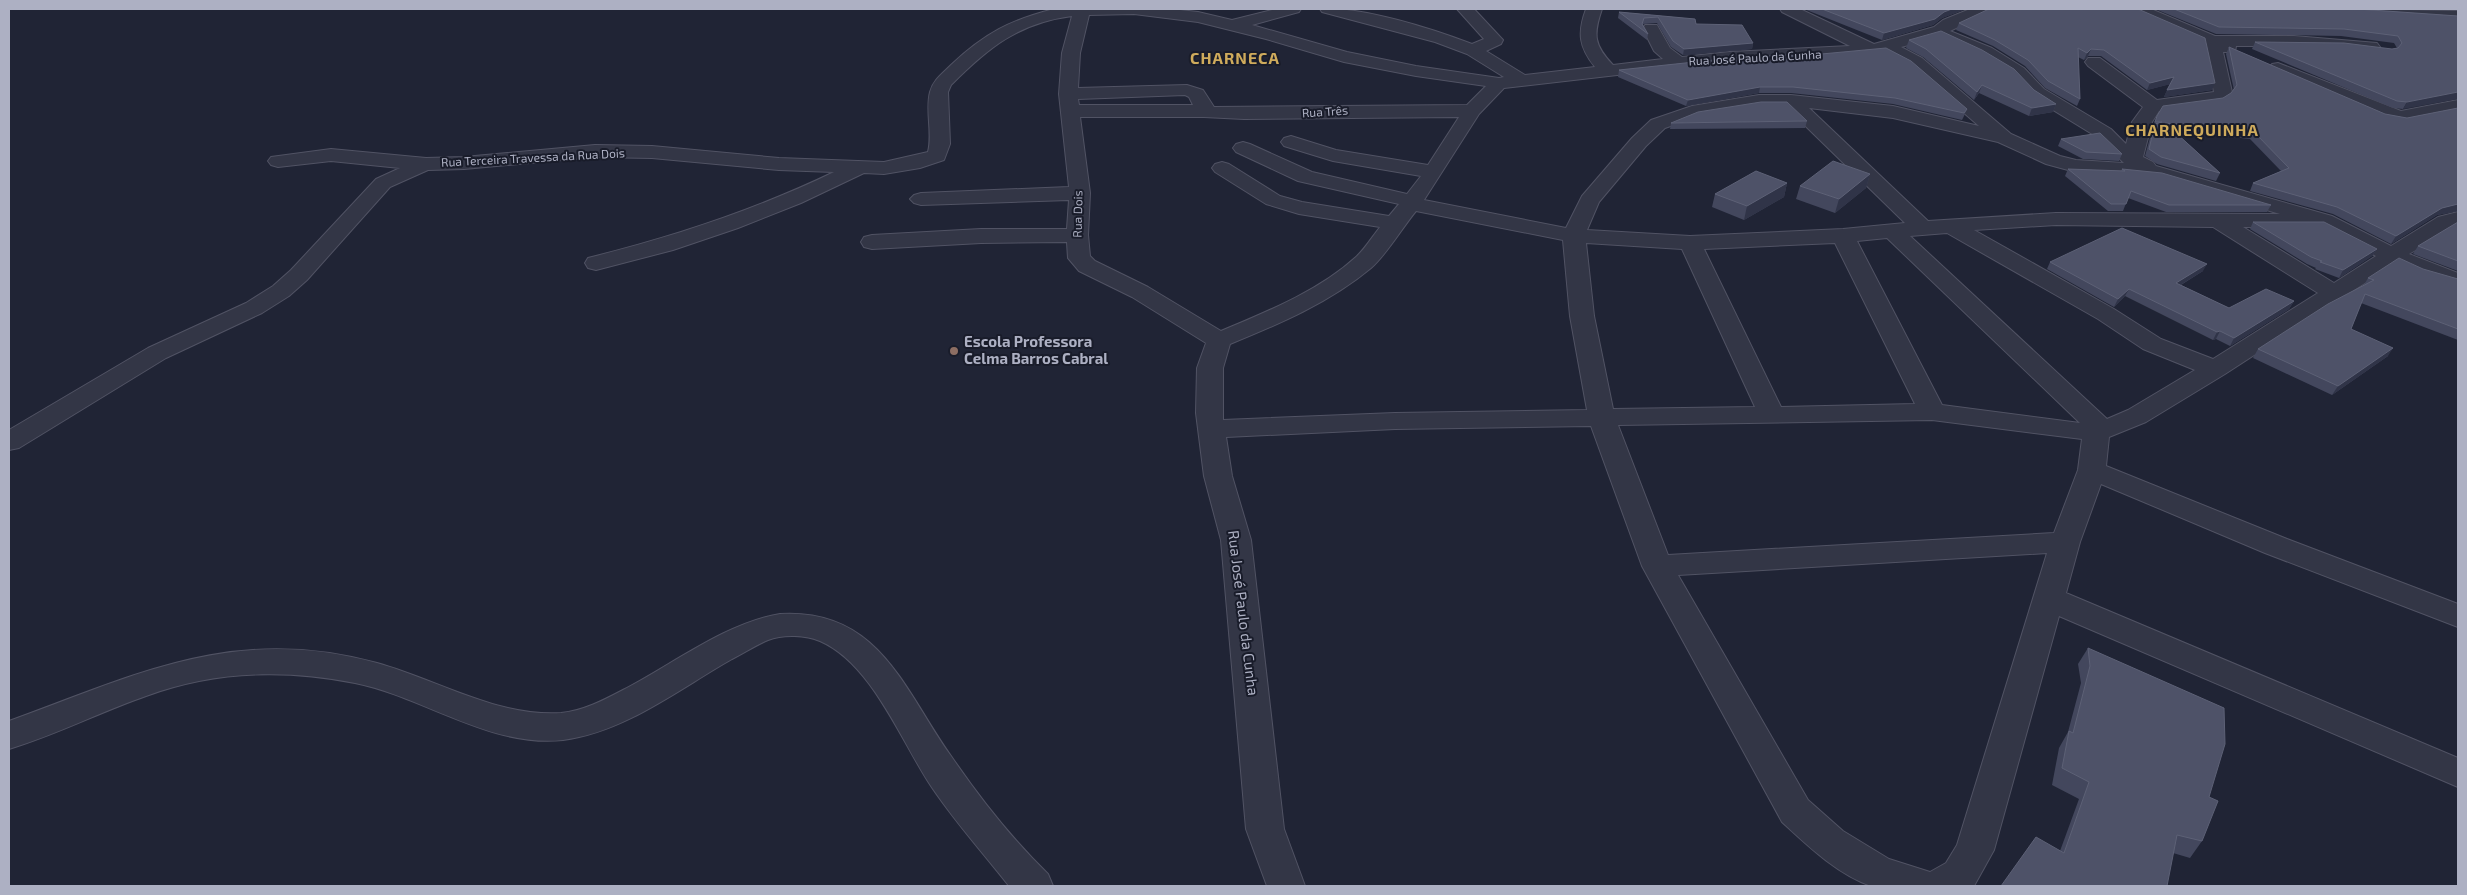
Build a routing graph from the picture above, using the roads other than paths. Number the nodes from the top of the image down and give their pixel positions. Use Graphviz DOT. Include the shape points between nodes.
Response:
graph roads {
  1 [pos="1081,9"];
  2 [pos="1293,9"];
  3 [pos="1328,9"];
  4 [pos="1465,9"];
  5 [pos="1594,9"];
  6 [pos="1788,9"];
  7 [pos="1983,9"];
  8 [pos="2138,9"];
  9 [pos="2354,9"];
  10 [pos="2384,10"];
  11 [pos="1267,11"];
  12 [pos="2458,16"];
  13 [pos="1234,25"];
  14 [pos="1651,29"];
  15 [pos="1940,32"];
  16 [pos="2212,41"];
  17 [pos="1881,49"];
  18 [pos="1473,50"];
  19 [pos="2388,50"];
  20 [pos="1677,62"];
  21 [pos="2094,62"];
  22 [pos="1608,70"];
  23 [pos="1520,79"];
  24 [pos="1499,83"];
  25 [pos="1791,101"];
  26 [pos="1070,103"];
  27 [pos="2153,106"];
  28 [pos="2458,106"];
  29 [pos="1205,111"];
  30 [pos="1472,111"];
  31 [pos="2004,138"];
  32 [pos="1291,142"];
  33 [pos="1243,148"];
  34 [pos="937,156"];
  35 [pos="2132,160"];
  36 [pos="278,161"];
  37 [pos="426,164"];
  38 [pos="860,168"];
  39 [pos="1222,168"];
  40 [pos="1434,172"];
  41 [pos="2160,172"];
  42 [pos="1080,193"];
  43 [pos="921,199"];
  44 [pos="1410,202"];
  45 [pos="2458,218"];
  46 [pos="2217,220"];
  47 [pos="2324,221"];
  48 [pos="1393,223"];
  49 [pos="1949,225"];
  50 [pos="1922,228"];
  51 [pos="1892,230"];
  52 [pos="1078,235"];
  53 [pos="1574,236"];
  54 [pos="1843,236"];
  55 [pos="872,242"];
  56 [pos="1690,243"];
  57 [pos="2392,255"];
  58 [pos="596,263"];
  59 [pos="2458,280"];
  60 [pos="2334,292"];
  61 [pos="1219,340"];
  62 [pos="2216,369"];
  63 [pos="1932,412"];
  64 [pos="1771,413"];
  65 [pos="1602,419"];
  66 [pos="1211,428"];
  67 [pos="2099,432"];
  68 [pos="9,442"];
  69 [pos="2092,470"];
  70 [pos="2065,542"];
  71 [pos="1657,566"];
  72 [pos="2050,599"];
  73 [pos="2458,616"];
  74 [pos="9,735"];
  75 [pos="2458,773"];
  76 [pos="1034,886"];
  77 [pos="1286,886"];
  78 [pos="1922,886"];
  79 [pos="1939,886"];
  1 -- 13 [label="street, Rua José Paulo da Cunha" via="1147,10"];
  1 -- 26 [label="street, Rua Dois" via="1071,53"];
  1 -- 34 [label="street, Rua José Paulo da Cunha" via="1044,16 1010,29 979,48 943,83 939,92 940,144"];
  2 -- 11 [label="street"];
  3 -- 18 [label="street" via="1419,31"];
  4 -- 18 [label="street" via="1495,40"];
  5 -- 22 [label="street" via="1586,40 1591,52"];
  6 -- 17 [label="street"];
  7 -- 15 [label="street, Rua José Paulo da Cunha" via="1949,24"];
  8 -- 16 [label="street"];
  9 -- 10 [label="street"];
  10 -- 12 [label="street"];
  11 -- 13 [label="street"];
  13 -- 24 [label="street, Rua José Paulo da Cunha" via="1344,57"];
  14 -- 20 [label="street" via="1663,51"];
  15 -- 17 [label="street, Rua José Paulo da Cunha"];
  15 -- 35 [label="street" via="1986,52 2018,72 2038,93 2104,133"];
  16 -- 19 [label="street" via="2331,43"];
  16 -- 27 [label="street" via="2223,92 2219,97"];
  16 -- 28 [label="street" via="2397,116"];
  17 -- 20 [label="street, Rua José Paulo da Cunha"];
  17 -- 31 [label="street" via="1916,62"];
  18 -- 23 [label="street"];
  20 -- 22 [label="street, Rua José Paulo da Cunha"];
  21 -- 27 [label="street"];
  22 -- 23 [label="street, Rua José Paulo da Cunha"];
  23 -- 24 [label="street, Rua José Paulo da Cunha"];
  24 -- 30 [label="street"];
  25 -- 31 [label="street" via="1893,112"];
  25 -- 50 [label="street"];
  25 -- 53 [label="street" via="1720,106 1658,124 1589,200"];
  26 -- 29 [label="street, Rua Três"];
  26 -- 29 [label="street" via="1107,91 1190,90 1197,94"];
  26 -- 42 [label="street, Rua Dois"];
  27 -- 35 [label="street" via="2142,122"];
  29 -- 30 [label="street, Rua Três" via="1283,115 1353,110"];
  30 -- 40 [label="street"];
  31 -- 41 [label="street" via="2063,164"];
  32 -- 40 [label="street" via="1333,155"];
  33 -- 44 [label="street" via="1305,177"];
  34 -- 38 [label="street, Rua Terceira Travessa da Rua Dois" via="902,165"];
  35 -- 41 [label="street"];
  36 -- 37 [label="street, Rua Terceira Travessa da Rua Dois" via="331,155"];
  37 -- 38 [label="street, Rua Terceira Travessa da Rua Dois" via="595,152 643,152"];
  37 -- 68 [label="street" via="383,183 300,275 281,291 254,308 157,353"];
  38 -- 58 [label="street" via="792,201 731,225"];
  39 -- 48 [label="street" via="1273,200 1299,208"];
  40 -- 44 [label="street"];
  41 -- 47 [label="street"];
  42 -- 43 [label="street"];
  42 -- 52 [label="street, Rua Dois"];
  44 -- 48 [label="street"];
  44 -- 53 [label="street"];
  45 -- 57 [label="street"];
  46 -- 47 [label="street"];
  46 -- 49 [label="street" via="2056,219"];
  46 -- 60 [label="street"];
  47 -- 57 [label="street"];
  48 -- 61 [label="street" via="1364,262 1346,276 1277,316"];
  49 -- 50 [label="street"];
  49 -- 62 [label="street" via="2106,314 2152,344"];
  50 -- 51 [label="street"];
  51 -- 54 [label="street"];
  51 -- 67 [label="street"];
  52 -- 55 [label="street"];
  52 -- 61 [label="street, Rua Dois" via="1079,258 1087,266 1140,292"];
  53 -- 56 [label="street"];
  53 -- 65 [label="street" via="1582,316"];
  54 -- 56 [label="street"];
  54 -- 63 [label="street"];
  56 -- 64 [label="street"];
  57 -- 59 [label="street"];
  57 -- 60 [label="street"];
  60 -- 62 [label="street"];
  61 -- 66 [label="street, Rua José Paulo da Cunha" via="1210,368"];
  62 -- 67 [label="street" via="2137,416"];
  63 -- 64 [label="street"];
  63 -- 67 [label="street"];
  64 -- 65 [label="street"];
  65 -- 66 [label="street" via="1395,421"];
  65 -- 71 [label="street"];
  66 -- 77 [label="street, Rua José Paulo da Cunha" via="1218,476 1236,540 1265,829"];
  67 -- 69 [label="street"];
  69 -- 70 [label="street"];
  69 -- 73 [label="street"];
  70 -- 71 [label="street"];
  70 -- 72 [label="street"];
  71 -- 78 [label="street" via="1795,811 1830,842 1874,871"];
  72 -- 75 [label="street"];
  72 -- 79 [label="street" via="1975,850 1960,875"];
  74 -- 76 [label="street" via="180,673 211,666 283,662 337,667 378,676 480,713 524,725 565,726 623,705 761,630 777,626 809,627 840,636 852,644 879,674 946,779"];
}
